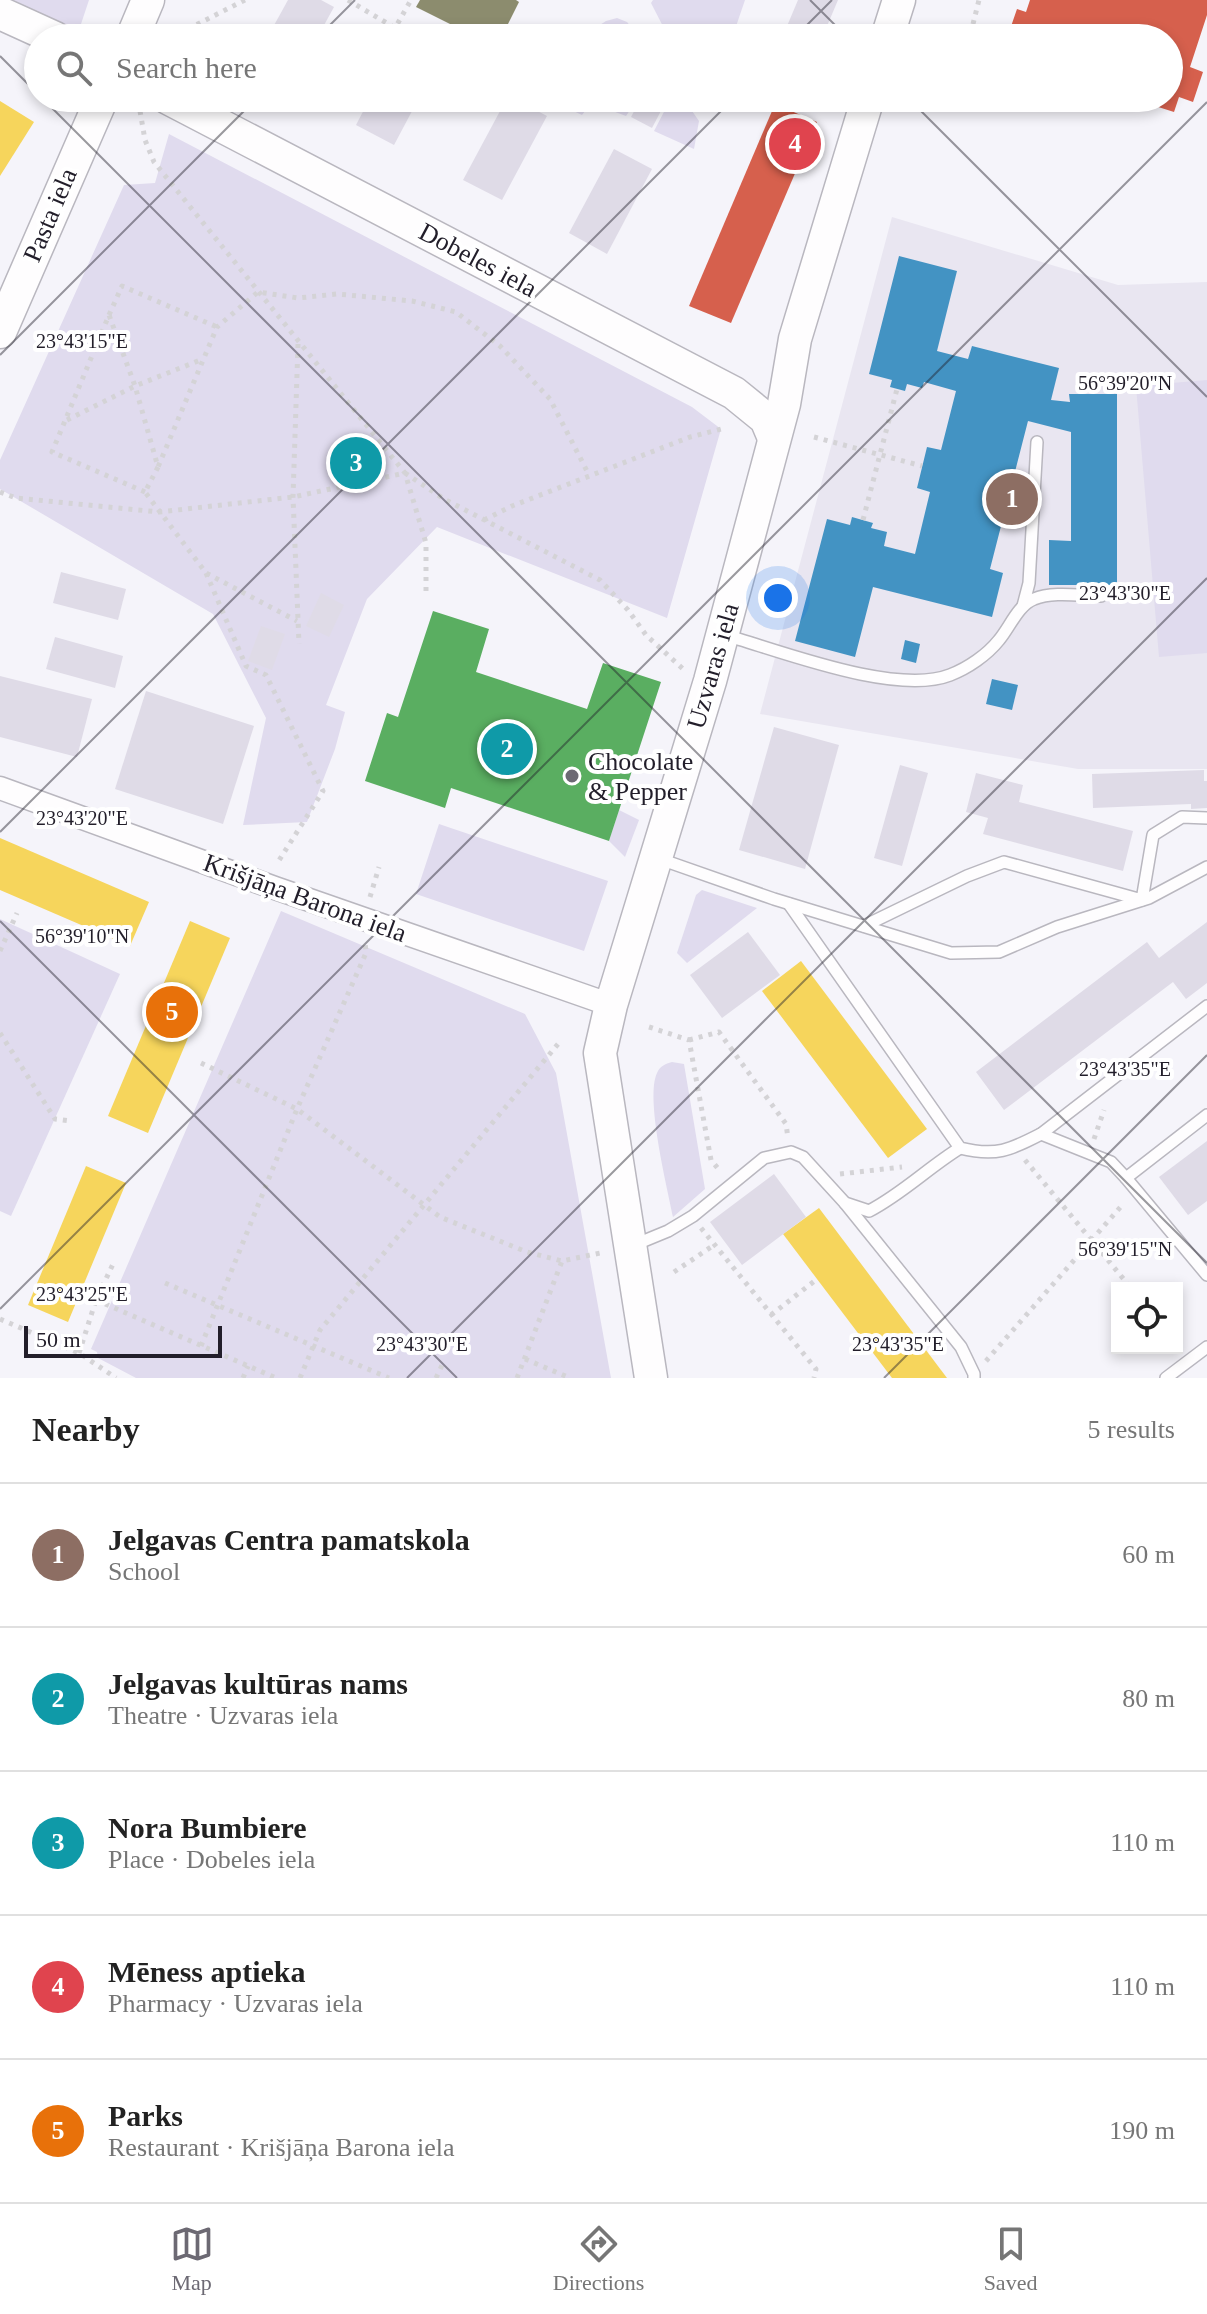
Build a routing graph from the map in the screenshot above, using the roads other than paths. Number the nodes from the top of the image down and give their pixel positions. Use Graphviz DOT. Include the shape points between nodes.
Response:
graph roads {
  1 [pos="148,0"];
  2 [pos="899,0"];
  3 [pos="0,13"];
  4 [pos="24,24"];
  5 [pos="138,24"];
  6 [pos="891,24"];
  7 [pos="96,112"];
  8 [pos="170,112"];
  9 [pos="864,112"];
  10 [pos="0,332"];
  11 [pos="774,438"];
  12 [pos="1037,442"];
  13 [pos="1101,596"];
  14 [pos="1023,606"];
  15 [pos="723,635"];
  16 [pos="0,788"];
  17 [pos="1207,818"];
  18 [pos="656,858"];
  19 [pos="1207,867"];
  20 [pos="1142,900"];
  21 [pos="789,904"];
  22 [pos="864,926"];
  23 [pos="611,1005"];
  24 [pos="1207,1006"];
  25 [pos="1207,1115"];
  26 [pos="1041,1134"];
  27 [pos="960,1148"];
  28 [pos="1126,1178"];
  29 [pos="845,1203"];
  30 [pos="630,1247"];
  31 [pos="1207,1275"];
  32 [pos="1207,1347"];
  33 [pos="974,1376"];
  34 [pos="651,1378"];
  35 [pos="1166,1378"];
  1 -- 5 [label="main road"];
  2 -- 6 [label="main road"];
  3 -- 4 [label="main road"];
  7 -- 10 [label="main road, Pasta iela"];
  8 -- 11 [label="main road, Dobeles iela" via="734,393 766,419"];
  9 -- 11 [label="main road, Uzvaras iela" via="795,339"];
  11 -- 15 [label="main road, Uzvaras iela"];
  12 -- 14 [label="lane" via="1029,583"];
  13 -- 14 [label="lane" via="1043,596"];
  14 -- 15 [label="lane" via="997,643 973,663 949,676 918,681 851,671"];
  15 -- 18 [label="main road, Uzvaras iela"];
  16 -- 23 [label="street, Krišjāņa Barona iela"];
  17 -- 20 [label="lane" via="1182,817 1153,835"];
  18 -- 21 [label="lane"];
  18 -- 23 [label="main road, Uzvaras iela"];
  19 -- 20 [label="lane"];
  20 -- 22 [label="lane" via="999,952 951,953"];
  20 -- 22 [label="lane" via="1004,862"];
  21 -- 22 [label="lane"];
  21 -- 27 [label="lane"];
  23 -- 30 [label="main road, Uzvaras iela" via="600,1053"];
  24 -- 26 [label="lane"];
  25 -- 28 [label="lane"];
  26 -- 27 [label="lane" via="985,1154"];
  26 -- 28 [label="lane" via="1111,1162"];
  27 -- 29 [label="lane" via="869,1211"];
  28 -- 31 [label="lane"];
  29 -- 30 [label="lane" via="803,1157 791,1152 764,1158 693,1216"];
  29 -- 33 [label="lane" via="961,1347"];
  30 -- 34 [label="main road, Uzvaras iela"];
  32 -- 35 [label="lane"];
}
